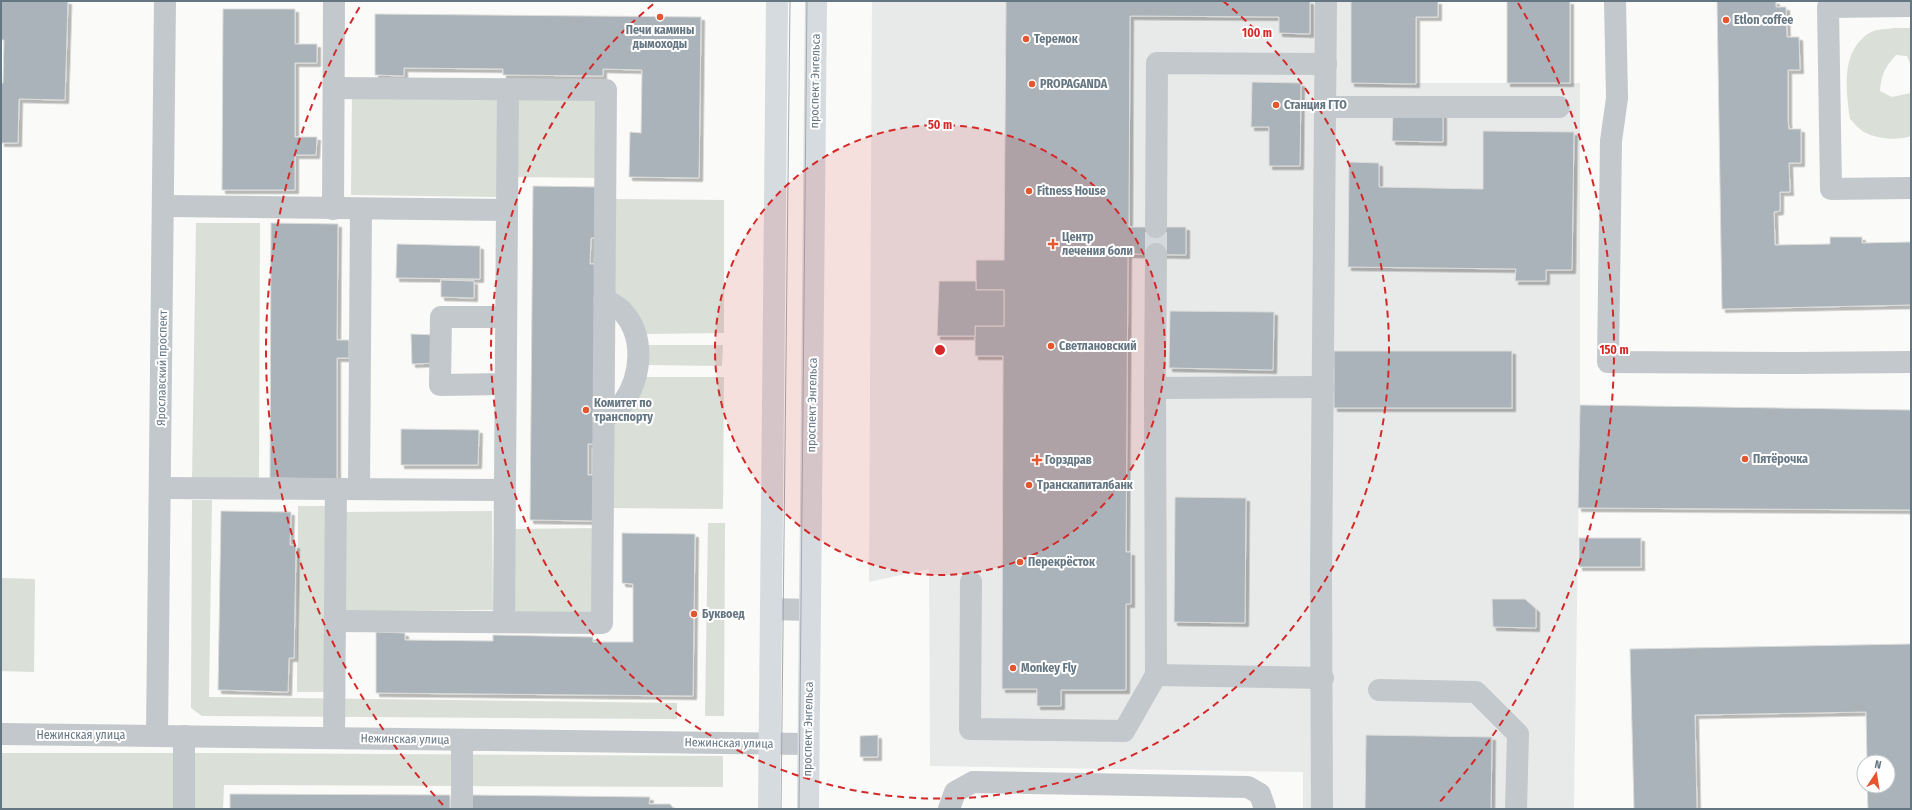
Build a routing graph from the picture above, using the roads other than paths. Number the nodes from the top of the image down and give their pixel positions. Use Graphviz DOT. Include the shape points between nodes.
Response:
graph roads {
  1 [pos="165,1"];
  2 [pos="334,1"];
  3 [pos="778,1"];
  4 [pos="816,1"];
  5 [pos="1326,1"];
  6 [pos="1615,1"];
  7 [pos="1911,6"];
  8 [pos="1326,64"];
  9 [pos="334,88"];
  10 [pos="508,89"];
  11 [pos="1326,107"];
  12 [pos="1558,107"];
  13 [pos="1911,188"];
  14 [pos="163,206"];
  15 [pos="333,209"];
  16 [pos="361,209"];
  17 [pos="506,210"];
  18 [pos="1156,227"];
  19 [pos="1156,254"];
  20 [pos="604,299"];
  21 [pos="506,317"];
  22 [pos="1911,362"];
  23 [pos="505,384"];
  24 [pos="1323,387"];
  25 [pos="1155,388"];
  26 [pos="603,419"];
  27 [pos="160,488"];
  28 [pos="336,489"];
  29 [pos="359,489"];
  30 [pos="504,490"];
  31 [pos="971,582"];
  32 [pos="771,609"];
  33 [pos="810,610"];
  34 [pos="335,620"];
  35 [pos="504,622"];
  36 [pos="1156,675"];
  37 [pos="1323,678"];
  38 [pos="1379,690"];
  39 [pos="1,734"];
  40 [pos="157,735"];
  41 [pos="184,736"];
  42 [pos="334,738"];
  43 [pos="462,740"];
  44 [pos="770,744"];
  45 [pos="808,744"];
  46 [pos="184,809"];
  47 [pos="462,809"];
  48 [pos="769,809"];
  49 [pos="808,809"];
  50 [pos="949,809"];
  51 [pos="1265,809"];
  52 [pos="1322,809"];
  53 [pos="1516,809"];
  1 -- 14 [label="street, Ярославский проспект"];
  2 -- 9 [label="street"];
  3 -- 32 [label="main road"];
  4 -- 33 [label="main road, проспект Энгельса"];
  5 -- 8 [label="street"];
  6 -- 22 [label="street" via="1617,98 1611,141 1608,362"];
  7 -- 13 [label="street" via="1828,7 1831,189"];
  8 -- 11 [label="street"];
  8 -- 18 [label="street" via="1158,63"];
  9 -- 10 [label="street"];
  9 -- 15 [label="street"];
  10 -- 17 [label="street"];
  10 -- 20 [label="street" via="606,90"];
  11 -- 12 [label="street"];
  11 -- 24 [label="street"];
  14 -- 15 [label="street"];
  14 -- 27 [label="street, Ярославский проспект"];
  15 -- 16 [label="street"];
  16 -- 17 [label="street"];
  16 -- 29 [label="street"];
  17 -- 21 [label="street"];
  19 -- 25 [label="street"];
  20 -- 26 [label="street"];
  20 -- 26 [label="street" via="620,310 638,339 637,373 632,388 622,405"];
  21 -- 23 [label="street"];
  21 -- 23 [label="street" via="441,317 440,385"];
  23 -- 30 [label="street"];
  24 -- 25 [label="street"];
  24 -- 37 [label="street"];
  25 -- 36 [label="street"];
  26 -- 35 [label="street" via="602,623"];
  27 -- 28 [label="street"];
  27 -- 40 [label="street, Ярославский проспект"];
  28 -- 29 [label="street"];
  28 -- 34 [label="street"];
  29 -- 30 [label="street"];
  30 -- 35 [label="street"];
  31 -- 36 [label="street" via="970,729 1124,731"];
  32 -- 33 [label="street"];
  32 -- 44 [label="main road"];
  33 -- 45 [label="main road, проспект Энгельса"];
  34 -- 35 [label="street"];
  34 -- 42 [label="street"];
  36 -- 37 [label="street"];
  37 -- 52 [label="street"];
  38 -- 53 [label="street" via="1476,692 1518,734"];
  39 -- 40 [label="street, Нежинская улица"];
  40 -- 41 [label="street, Нежинская улица"];
  41 -- 42 [label="street, Нежинская улица"];
  41 -- 46 [label="street"];
  42 -- 43 [label="street, Нежинская улица"];
  43 -- 44 [label="street, Нежинская улица"];
  43 -- 47 [label="street"];
  44 -- 45 [label="street, Нежинская улица"];
  44 -- 48 [label="main road"];
  45 -- 49 [label="main road, проспект Энгельса"];
  50 -- 51 [label="street" via="955,792 973,782 1248,787 1260,794"];
}
